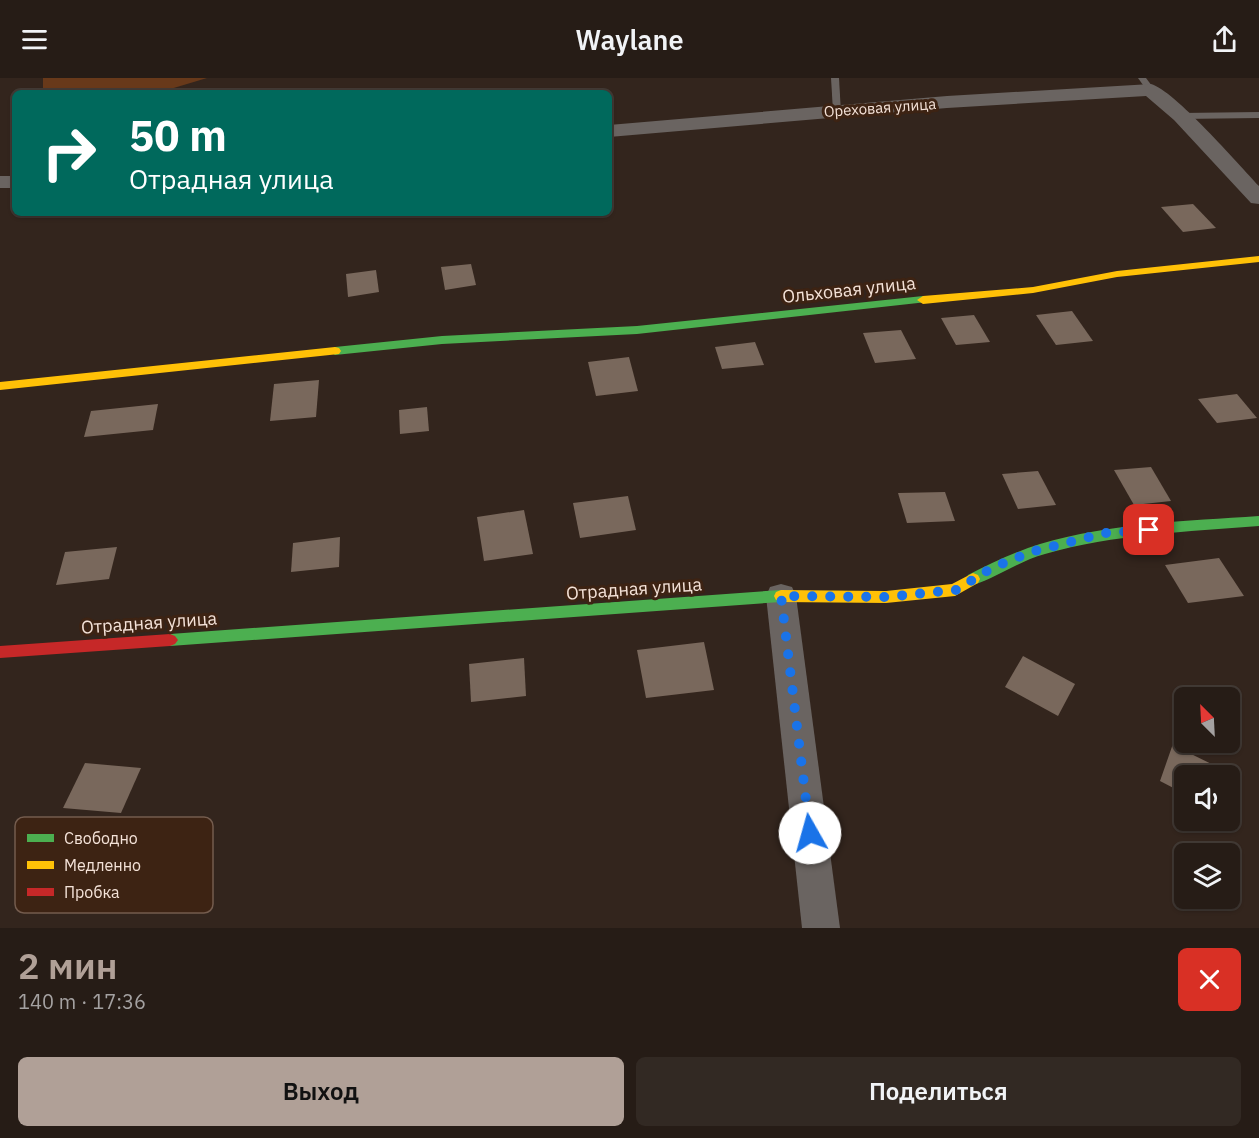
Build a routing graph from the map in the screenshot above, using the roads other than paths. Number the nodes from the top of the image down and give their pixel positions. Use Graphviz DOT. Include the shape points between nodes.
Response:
graph roads {
  1 [pos="834,78"];
  2 [pos="1146,84"];
  3 [pos="838,111"];
  4 [pos="1259,115"];
  5 [pos="1181,116"];
  6 [pos="612,131"];
  7 [pos="1259,198"];
  8 [pos="1259,259"];
  9 [pos="0,386"];
  10 [pos="1259,522"];
  11 [pos="781,596"];
  12 [pos="0,652"];
  13 [pos="821,928"];
  1 -- 3 [label="lane"];
  2 -- 3 [label="street, Ореховая улица" via="1069,94"];
  2 -- 5 [label="street"];
  3 -- 6 [label="street, Ореховая улица"];
  4 -- 5 [label="lane"];
  5 -- 7 [label="street"];
  8 -- 9 [label="street, Ольховая улица" via="1117,274 1033,290 637,330 442,340"];
  10 -- 11 [label="street, Отрадная улица" via="1105,533 1031,552 992,568 956,590 886,597"];
  11 -- 12 [label="street, Отрадная улица"];
  11 -- 13 [label="street"];
}
